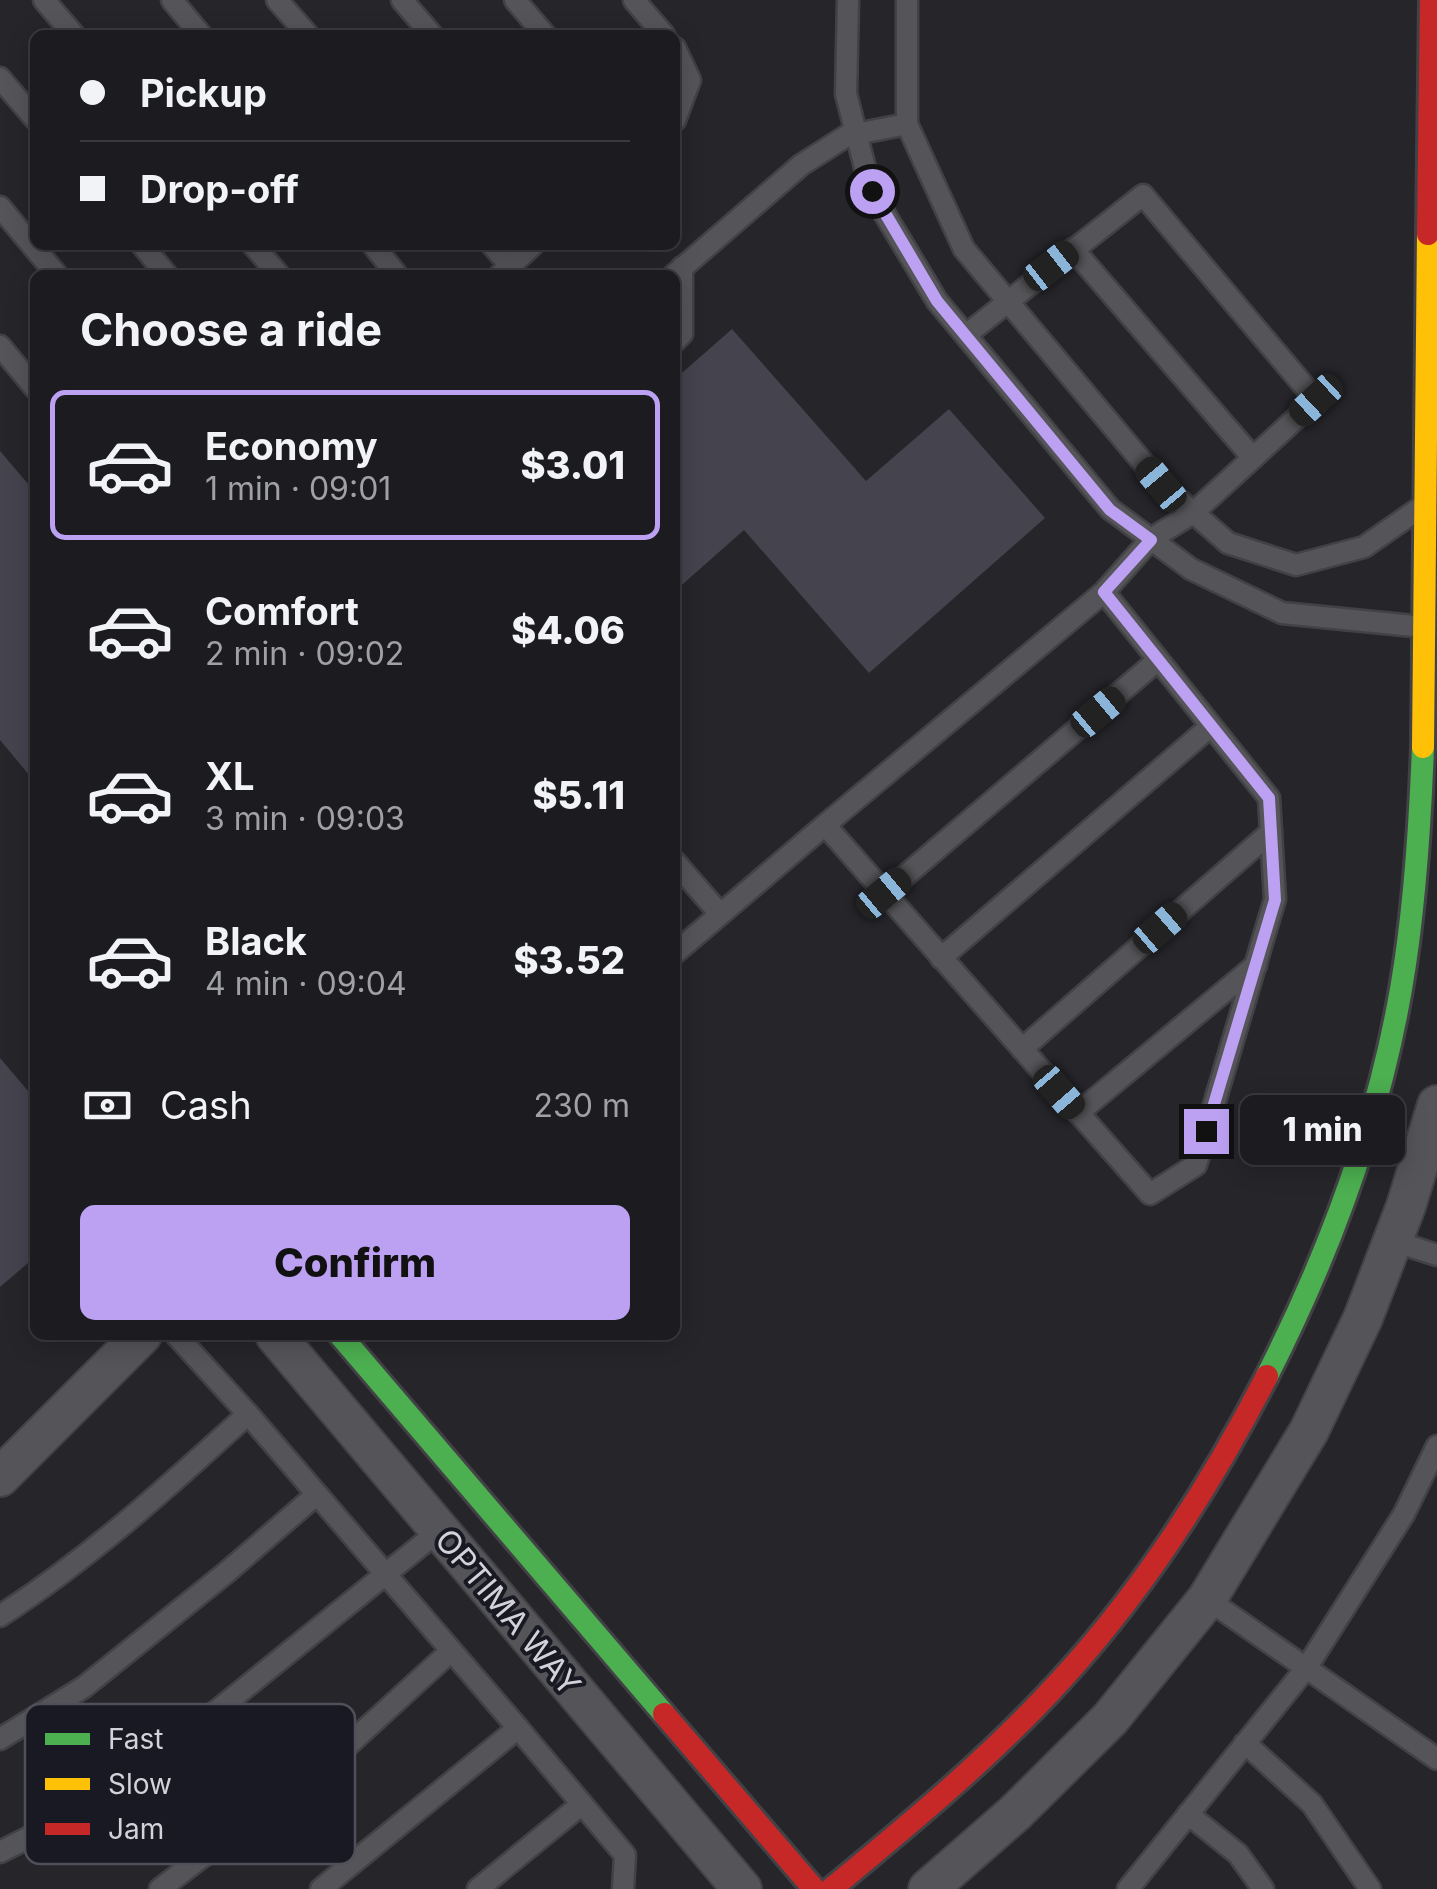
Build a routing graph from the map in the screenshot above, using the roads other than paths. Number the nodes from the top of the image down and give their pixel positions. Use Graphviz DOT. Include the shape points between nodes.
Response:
graph roads {
  1 [pos="44,0"];
  2 [pos="172,0"];
  3 [pos="278,0"];
  4 [pos="402,0"];
  5 [pos="515,0"];
  6 [pos="634,0"];
  7 [pos="848,0"];
  8 [pos="907,0"];
  9 [pos="1431,0"];
  10 [pos="70,30"];
  11 [pos="197,30"];
  12 [pos="304,30"];
  13 [pos="428,30"];
  14 [pos="540,30"];
  15 [pos="660,30"];
  16 [pos="680,59"];
  17 [pos="0,78"];
  18 [pos="680,107"];
  19 [pos="30,113"];
  20 [pos="907,124"];
  21 [pos="856,132"];
  22 [pos="0,206"];
  23 [pos="30,242"];
  24 [pos="1074,249"];
  25 [pos="36,250"];
  26 [pos="146,250"];
  27 [pos="257,250"];
  28 [pos="376,250"];
  29 [pos="527,250"];
  30 [pos="53,270"];
  31 [pos="164,270"];
  32 [pos="275,270"];
  33 [pos="393,270"];
  34 [pos="505,270"];
  35 [pos="679,270"];
  36 [pos="1007,300"];
  37 [pos="680,302"];
  38 [pos="966,335"];
  39 [pos="680,336"];
  40 [pos="0,346"];
  41 [pos="30,382"];
  42 [pos="1253,458"];
  43 [pos="1426,504"];
  44 [pos="1193,512"];
  45 [pos="1151,540"];
  46 [pos="1104,592"];
  47 [pos="1424,627"];
  48 [pos="1158,660"];
  49 [pos="1211,726"];
  50 [pos="825,824"];
  51 [pos="1271,832"];
  52 [pos="680,868"];
  53 [pos="884,893"];
  54 [pos="720,914"];
  55 [pos="680,948"];
  56 [pos="941,958"];
  57 [pos="1256,965"];
  58 [pos="1022,1049"];
  59 [pos="1437,1104"];
  60 [pos="1078,1113"];
  61 [pos="1335,1220"];
  62 [pos="1393,1241"];
  63 [pos="1437,1256"];
  64 [pos="137,1340"];
  65 [pos="181,1340"];
  66 [pos="279,1340"];
  67 [pos="344,1340"];
  68 [pos="248,1414"];
  69 [pos="1437,1446"];
  70 [pos="0,1477"];
  71 [pos="316,1495"];
  72 [pos="440,1530"];
  73 [pos="386,1576"];
  74 [pos="1207,1598"];
  75 [pos="0,1616"];
  76 [pos="451,1651"];
  77 [pos="1306,1667"];
  78 [pos="57,1704"];
  79 [pos="226,1704"];
  80 [pos="25,1724"];
  81 [pos="518,1728"];
  82 [pos="0,1739"];
  83 [pos="355,1739"];
  84 [pos="1245,1743"];
  85 [pos="1437,1760"];
  86 [pos="582,1804"];
  87 [pos="1188,1814"];
  88 [pos="25,1839"];
  89 [pos="0,1852"];
  90 [pos="355,1861"];
  91 [pos="193,1864"];
  92 [pos="352,1864"];
  93 [pos="160,1889"];
  94 [pos="321,1889"];
  95 [pos="478,1889"];
  96 [pos="622,1889"];
  97 [pos="742,1889"];
  98 [pos="814,1889"];
  99 [pos="831,1889"];
  100 [pos="928,1889"];
  101 [pos="1128,1889"];
  102 [pos="1263,1889"];
  103 [pos="1370,1889"];
  1 -- 10 [label="lane"];
  2 -- 11 [label="lane"];
  3 -- 12 [label="lane"];
  4 -- 13 [label="lane"];
  5 -- 14 [label="lane"];
  6 -- 15 [label="lane"];
  7 -- 21 [label="lane" via="846,94"];
  8 -- 20 [label="lane"];
  9 -- 43 [label="street"];
  16 -- 18 [label="lane" via="690,80"];
  17 -- 19 [label="lane"];
  20 -- 21 [label="lane"];
  20 -- 36 [label="lane" via="964,249"];
  21 -- 35 [label="lane" via="801,165"];
  21 -- 38 [label="lane" via="872,191 937,301"];
  22 -- 23 [label="lane"];
  24 -- 36 [label="lane"];
  24 -- 42 [label="lane"];
  24 -- 42 [label="lane" via="1143,195 1155,209 1316,400"];
  25 -- 30 [label="lane"];
  26 -- 31 [label="lane"];
  27 -- 32 [label="lane"];
  28 -- 33 [label="lane"];
  29 -- 34 [label="lane"];
  36 -- 38 [label="lane"];
  36 -- 44 [label="lane" via="1161,484"];
  37 -- 39 [label="lane"];
  38 -- 45 [label="lane" via="1110,510"];
  40 -- 41 [label="lane"];
  42 -- 44 [label="lane"];
  43 -- 44 [label="lane" via="1364,547 1296,565 1228,544"];
  43 -- 47 [label="street"];
  44 -- 45 [label="lane"];
  45 -- 46 [label="lane"];
  45 -- 47 [label="lane" via="1191,569 1282,613"];
  46 -- 48 [label="lane"];
  46 -- 50 [label="lane"];
  47 -- 61 [label="street" via="1415,873 1404,975 1380,1082"];
  48 -- 49 [label="lane"];
  48 -- 53 [label="lane"];
  49 -- 51 [label="lane" via="1269,798"];
  49 -- 56 [label="lane"];
  50 -- 53 [label="lane"];
  50 -- 54 [label="lane"];
  51 -- 57 [label="lane" via="1275,900"];
  51 -- 58 [label="lane"];
  52 -- 54 [label="lane"];
  53 -- 56 [label="lane"];
  54 -- 55 [label="lane"];
  56 -- 58 [label="lane"];
  57 -- 60 [label="lane"];
  57 -- 60 [label="lane" via="1196,1164 1150,1194"];
  58 -- 60 [label="lane"];
  59 -- 62 [label="street"];
  61 -- 62 [label="street"];
  61 -- 99 [label="street" via="1254,1402 1157,1563 1064,1678 973,1768"];
  62 -- 63 [label="lane"];
  62 -- 74 [label="street" via="1309,1431"];
  64 -- 70 [label="street"];
  65 -- 68 [label="lane"];
  66 -- 72 [label="street, OPTIMA WAY"];
  67 -- 98 [label="street"];
  68 -- 71 [label="lane"];
  68 -- 75 [label="lane" via="152,1502"];
  69 -- 77 [label="lane" via="1404,1514"];
  71 -- 73 [label="lane"];
  71 -- 78 [label="lane"];
  72 -- 73 [label="lane"];
  72 -- 97 [label="street, OPTIMA WAY"];
  73 -- 76 [label="lane"];
  73 -- 79 [label="lane"];
  74 -- 77 [label="lane"];
  74 -- 100 [label="street" via="1110,1719"];
  76 -- 81 [label="lane"];
  76 -- 83 [label="lane"];
  77 -- 84 [label="lane"];
  77 -- 85 [label="lane"];
  80 -- 82 [label="lane"];
  81 -- 86 [label="lane"];
  81 -- 90 [label="lane"];
  84 -- 87 [label="lane"];
  84 -- 103 [label="lane" via="1312,1804"];
  86 -- 95 [label="lane"];
  86 -- 96 [label="lane" via="625,1856"];
  87 -- 101 [label="lane"];
  87 -- 102 [label="lane" via="1238,1854"];
  88 -- 89 [label="lane"];
  91 -- 93 [label="lane"];
  92 -- 94 [label="lane"];
}
